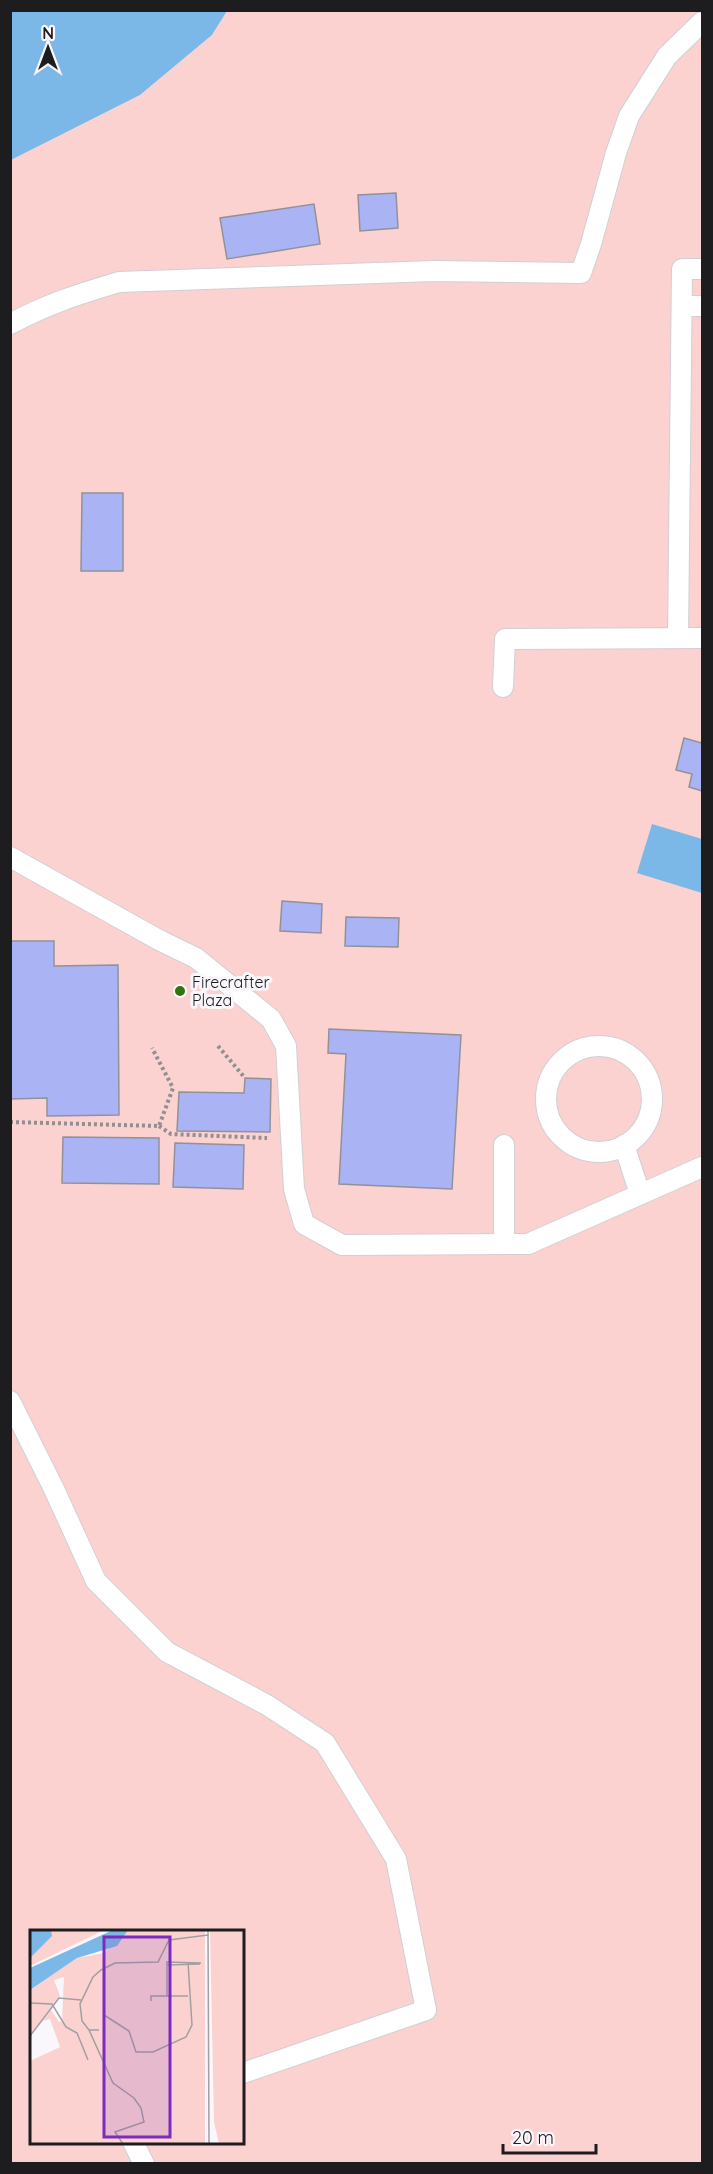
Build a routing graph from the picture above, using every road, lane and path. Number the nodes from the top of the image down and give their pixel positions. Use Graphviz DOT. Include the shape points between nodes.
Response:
graph roads {
  1 [pos="702,22"];
  2 [pos="702,269"];
  3 [pos="682,306"];
  4 [pos="702,306"];
  5 [pos="10,324"];
  6 [pos="678,638"];
  7 [pos="702,638"];
  8 [pos="503,687"];
  9 [pos="10,857"];
  10 [pos="218,1046"];
  11 [pos="152,1048"];
  12 [pos="244,1078"];
  13 [pos="10,1122"];
  14 [pos="159,1126"];
  15 [pos="269,1138"];
  16 [pos="504,1145"];
  17 [pos="624,1145"];
  18 [pos="702,1167"];
  19 [pos="640,1194"];
  20 [pos="504,1244"];
  21 [pos="10,1401"];
  22 [pos="244,2073"];
  23 [pos="133,2144"];
  24 [pos="144,2163"];
  1 -- 5 [label="lane" via="667,56 629,116 581,273 434,271 119,282 39,308"];
  2 -- 3 [label="lane" via="682,269"];
  3 -- 4 [label="lane"];
  3 -- 6 [label="lane"];
  6 -- 7 [label="lane"];
  6 -- 8 [label="lane" via="505,639"];
  9 -- 20 [label="lane" via="196,958 271,1019 286,1046 294,1189 304,1224 342,1245"];
  10 -- 12 [label="path"];
  11 -- 14 [label="path" via="173,1088"];
  13 -- 14 [label="path"];
  14 -- 15 [label="path" via="171,1134"];
  16 -- 20 [label="lane"];
  17 -- 17 [label="lane" via="638,1134 652,1101 641,1067 628,1054 611,1047 593,1046 576,1051 562,1060 546,1090 551,1122 575,1146 600,1151"];
  17 -- 19 [label="lane"];
  18 -- 19 [label="lane"];
  19 -- 20 [label="lane" via="528,1244"];
  21 -- 22 [label="lane" via="96,1581 167,1652 267,1705 325,1743 396,1859 426,2010"];
  23 -- 24 [label="lane"];
}
